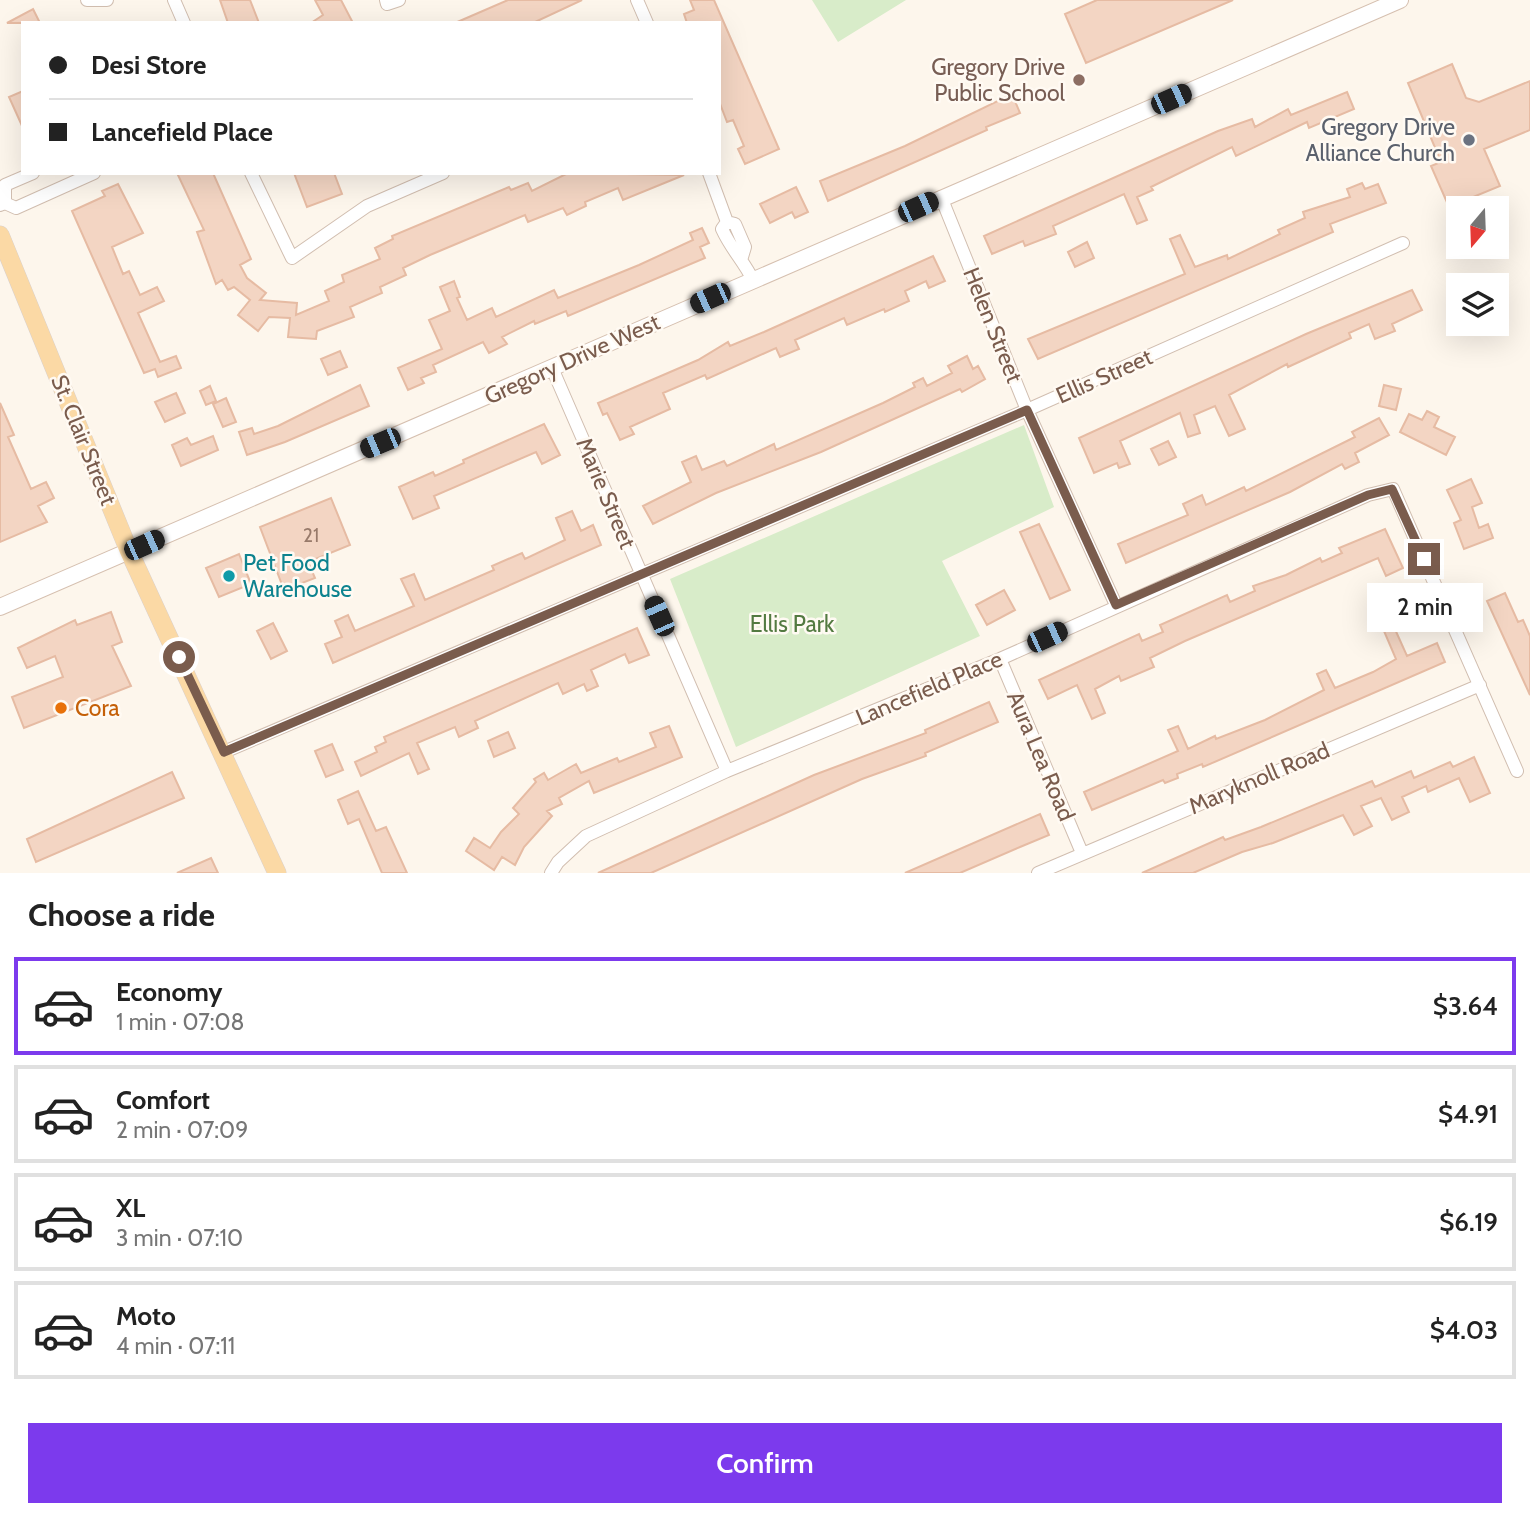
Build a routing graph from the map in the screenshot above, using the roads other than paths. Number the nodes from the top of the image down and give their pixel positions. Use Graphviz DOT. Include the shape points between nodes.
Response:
graph roads {
  1 [pos="88,0"];
  2 [pos="107,0"];
  3 [pos="174,0"];
  4 [pos="386,0"];
  5 [pos="399,0"];
  6 [pos="637,0"];
  7 [pos="1395,1"];
  8 [pos="183,21"];
  9 [pos="646,21"];
  10 [pos="28,175"];
  11 [pos="90,175"];
  12 [pos="252,175"];
  13 [pos="438,175"];
  14 [pos="710,175"];
  15 [pos="941,197"];
  16 [pos="2,204"];
  17 [pos="0,235"];
  18 [pos="1403,243"];
  19 [pos="753,280"];
  20 [pos="552,368"];
  21 [pos="1027,410"];
  22 [pos="129,551"];
  23 [pos="640,575"];
  24 [pos="1116,605"];
  25 [pos="0,607"];
  26 [pos="1000,659"];
  27 [pos="1480,685"];
  28 [pos="224,752"];
  29 [pos="727,771"];
  30 [pos="1517,771"];
  31 [pos="1082,853"];
  32 [pos="277,873"];
  33 [pos="551,873"];
  34 [pos="1038,873"];
  1 -- 2 [label="street"];
  3 -- 8 [label="street"];
  4 -- 5 [label="street" via="387,4"];
  6 -- 9 [label="street"];
  7 -- 15 [label="street, Gregory Drive West"];
  10 -- 16 [label="street" via="5,185"];
  11 -- 16 [label="street" via="16,208"];
  12 -- 13 [label="street" via="292,258 367,206"];
  14 -- 19 [label="street" via="727,222 722,229"];
  15 -- 19 [label="street, Gregory Drive West"];
  15 -- 21 [label="street, Helen Street"];
  17 -- 22 [label="main road, St. Clair Street"];
  18 -- 21 [label="street, Ellis Street"];
  19 -- 20 [label="street, Gregory Drive West"];
  20 -- 22 [label="street, Gregory Drive West"];
  20 -- 23 [label="street, Marie Street"];
  21 -- 23 [label="street, Ellis Street"];
  21 -- 24 [label="street, Helen Street"];
  22 -- 25 [label="street, Gregory Drive West"];
  22 -- 28 [label="main road, St. Clair Street"];
  23 -- 28 [label="street, Ellis Street"];
  23 -- 29 [label="street, Marie Street"];
  24 -- 26 [label="street, Lancefield Place"];
  24 -- 27 [label="street, Lancefield Place" via="1368,495 1392,489"];
  26 -- 29 [label="street, Lancefield Place"];
  26 -- 31 [label="street, Aura Lea Road"];
  27 -- 30 [label="street"];
  27 -- 31 [label="street, Maryknoll Road"];
  28 -- 32 [label="main road, St. Clair Street"];
  29 -- 33 [label="street, Lancefield Place" via="586,836"];
  31 -- 34 [label="street, Maryknoll Road"];
}
